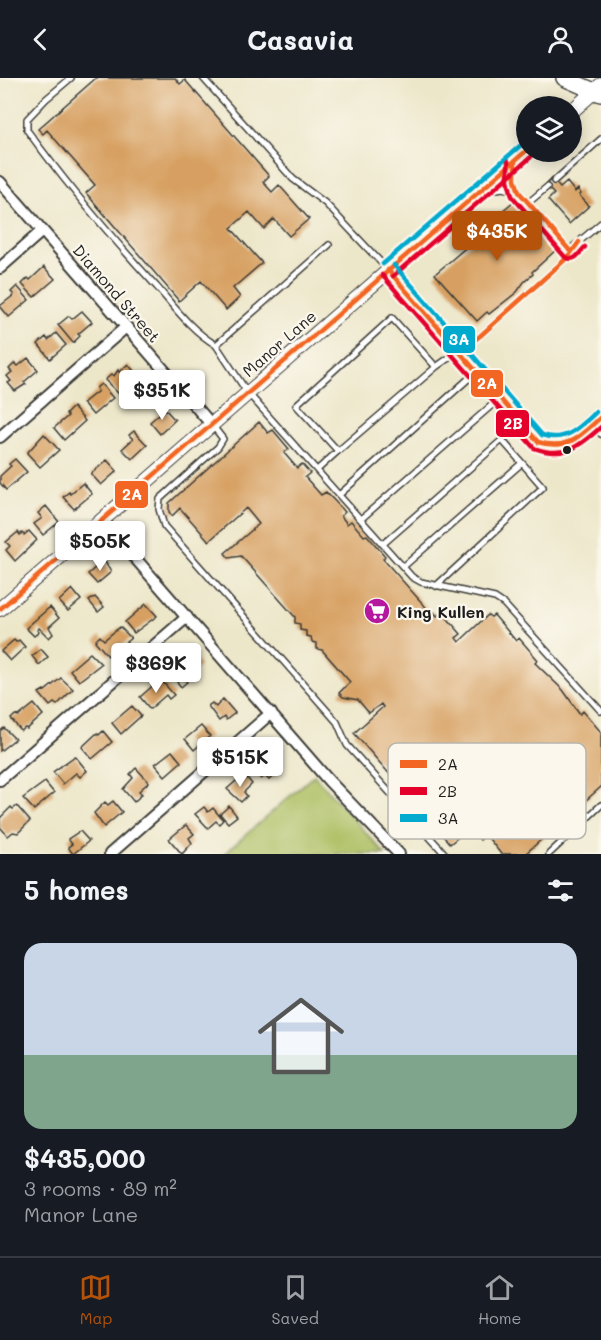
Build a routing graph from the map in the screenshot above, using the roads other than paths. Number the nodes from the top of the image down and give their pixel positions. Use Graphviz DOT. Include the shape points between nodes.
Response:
graph roads {
  1 [pos="71,78"];
  2 [pos="203,78"];
  3 [pos="564,78"];
  4 [pos="599,90"];
  5 [pos="582,103"];
  6 [pos="601,139"];
  7 [pos="515,161"];
  8 [pos="554,180"];
  9 [pos="0,182"];
  10 [pos="547,187"];
  11 [pos="480,192"];
  12 [pos="519,192"];
  13 [pos="528,203"];
  14 [pos="601,223"];
  15 [pos="42,231"];
  16 [pos="328,245"];
  17 [pos="571,252"];
  18 [pos="0,268"];
  19 [pos="388,270"];
  20 [pos="126,327"];
  21 [pos="216,345"];
  22 [pos="459,352"];
  23 [pos="436,367"];
  24 [pos="476,372"];
  25 [pos="247,392"];
  26 [pos="499,399"];
  27 [pos="601,417"];
  28 [pos="520,423"];
  29 [pos="211,424"];
  30 [pos="592,424"];
  31 [pos="601,434"];
  32 [pos="0,437"];
  33 [pos="502,440"];
  34 [pos="338,451"];
  35 [pos="522,463"];
  36 [pos="317,470"];
  37 [pos="339,495"];
  38 [pos="361,519"];
  39 [pos="102,520"];
  40 [pos="383,544"];
  41 [pos="403,567"];
  42 [pos="436,586"];
  43 [pos="0,609"];
  44 [pos="187,617"];
  45 [pos="601,711"];
  46 [pos="271,713"];
  47 [pos="0,780"];
  48 [pos="388,791"];
  49 [pos="601,805"];
  50 [pos="586,819"];
  51 [pos="432,839"];
  52 [pos="565,839"];
  53 [pos="110,854"];
  54 [pos="399,854"];
  55 [pos="445,854"];
  56 [pos="549,854"];
  1 -- 21 [label="lane" via="27,119 27,130 137,266 201,336"];
  2 -- 19 [label="lane" via="293,179 324,203"];
  3 -- 4 [label="main road"];
  4 -- 5 [label="street"];
  6 -- 8 [label="lane"];
  7 -- 11 [label="street, Manor Lane"];
  7 -- 12 [label="lane"];
  9 -- 15 [label="street, Diamond Street"];
  10 -- 13 [label="lane"];
  11 -- 12 [label="lane" via="503,188"];
  11 -- 19 [label="street, Manor Lane"];
  12 -- 13 [label="lane"];
  13 -- 17 [label="lane"];
  14 -- 17 [label="lane"];
  15 -- 18 [label="street"];
  15 -- 20 [label="street, Diamond Street"];
  16 -- 21 [label="lane"];
  17 -- 22 [label="lane"];
  19 -- 22 [label="lane"];
  19 -- 25 [label="street, Manor Lane"];
  20 -- 29 [label="street, Diamond Street"];
  20 -- 32 [label="street"];
  21 -- 25 [label="lane"];
  22 -- 23 [label="lane"];
  22 -- 24 [label="lane"];
  23 -- 34 [label="lane"];
  23 -- 34 [label="lane" via="392,318 296,405"];
  24 -- 26 [label="lane"];
  24 -- 37 [label="lane"];
  25 -- 29 [label="street, Manor Lane"];
  25 -- 36 [label="lane"];
  26 -- 28 [label="lane"];
  26 -- 38 [label="lane"];
  27 -- 30 [label="lane"];
  28 -- 30 [label="lane" via="538,442 554,447 570,442"];
  28 -- 33 [label="lane"];
  29 -- 39 [label="street, Manor Lane"];
  29 -- 48 [label="lane" via="223,439 160,499 164,526 337,722 347,745"];
  30 -- 31 [label="lane"];
  33 -- 35 [label="lane"];
  33 -- 40 [label="lane"];
  34 -- 36 [label="lane"];
  35 -- 41 [label="lane"];
  35 -- 42 [label="lane" via="543,487"];
  36 -- 37 [label="lane"];
  37 -- 38 [label="lane"];
  38 -- 40 [label="lane"];
  39 -- 43 [label="street, Manor Lane"];
  39 -- 44 [label="street"];
  40 -- 41 [label="lane"];
  41 -- 42 [label="lane" via="412,578"];
  42 -- 45 [label="lane" via="495,598 504,604"];
  44 -- 46 [label="street"];
  44 -- 47 [label="street"];
  46 -- 53 [label="street"];
  46 -- 54 [label="street"];
  49 -- 50 [label="lane"];
  51 -- 55 [label="lane"];
  52 -- 56 [label="lane"];
}
